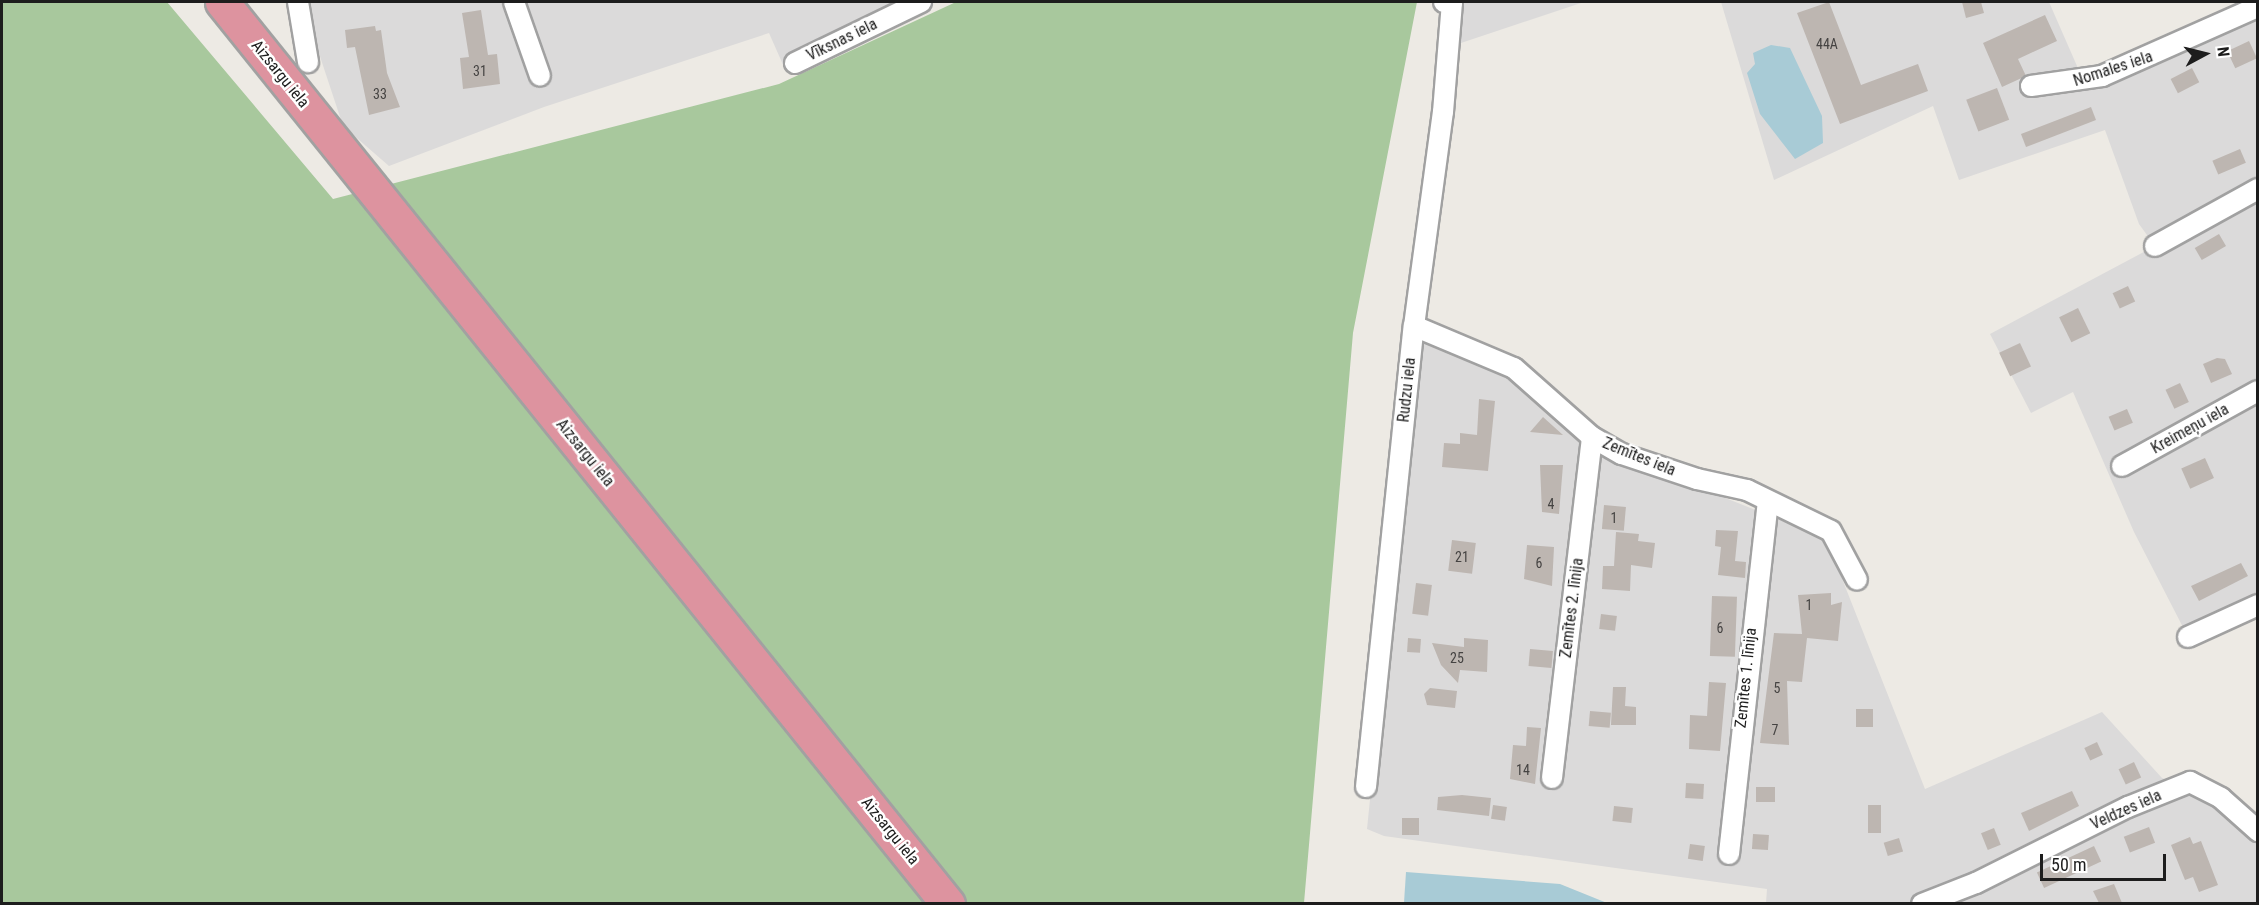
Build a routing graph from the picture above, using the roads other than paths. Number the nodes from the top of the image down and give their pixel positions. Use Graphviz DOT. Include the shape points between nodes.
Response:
graph roads {
  1 [pos="222,2"];
  2 [pos="298,2"];
  3 [pos="514,2"];
  4 [pos="921,2"];
  5 [pos="1452,2"];
  6 [pos="2258,7"];
  7 [pos="308,62"];
  8 [pos="795,63"];
  9 [pos="540,76"];
  10 [pos="2031,86"];
  11 [pos="2258,189"];
  12 [pos="2155,246"];
  13 [pos="1414,326"];
  14 [pos="2258,391"];
  15 [pos="1592,437"];
  16 [pos="2122,466"];
  17 [pos="1768,503"];
  18 [pos="1857,580"];
  19 [pos="2258,605"];
  20 [pos="2188,637"];
  21 [pos="1552,778"];
  22 [pos="1366,787"];
  23 [pos="2258,831"];
  24 [pos="1729,854"];
  25 [pos="948,903"];
  26 [pos="1922,903"];
  1 -- 25 [label="highway, Aizsargu iela"];
  2 -- 7 [label="street"];
  3 -- 9 [label="street"];
  4 -- 8 [label="street, Vīksnas iela"];
  5 -- 13 [label="street, Rudzu iela"];
  6 -- 10 [label="street, Nomales iela" via="2102,76"];
  11 -- 12 [label="street"];
  13 -- 15 [label="street, Zemītes iela" via="1514,368"];
  13 -- 22 [label="street, Rudzu iela"];
  14 -- 16 [label="street, Kreimeņu iela"];
  15 -- 17 [label="street, Zemītes iela" via="1651,465 1748,490"];
  15 -- 21 [label="street, Zemītes 2. līnija"];
  17 -- 18 [label="street, Zemītes iela" via="1831,531"];
  17 -- 24 [label="street, Zemītes 1. līnija"];
  19 -- 20 [label="street"];
  23 -- 26 [label="street, Veldzes iela" via="2221,798 2190,782 2128,807 1976,883"];
}
